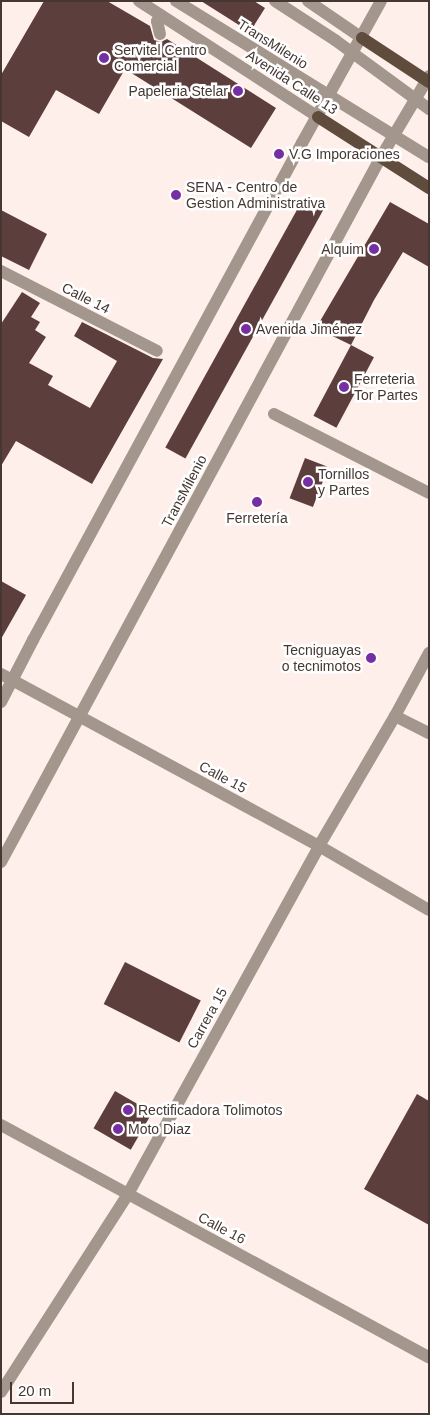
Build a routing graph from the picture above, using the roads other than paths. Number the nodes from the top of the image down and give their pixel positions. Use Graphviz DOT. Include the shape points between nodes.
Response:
graph roads {
  1 [pos="139,1"];
  2 [pos="176,1"];
  3 [pos="275,1"];
  4 [pos="308,1"];
  5 [pos="381,1"];
  6 [pos="160,15"];
  7 [pos="160,34"];
  8 [pos="362,38"];
  9 [pos="353,53"];
  10 [pos="428,79"];
  11 [pos="329,96"];
  12 [pos="415,99"];
  13 [pos="429,109"];
  14 [pos="318,116"];
  15 [pos="393,135"];
  16 [pos="381,157"];
  17 [pos="429,157"];
  18 [pos="429,188"];
  19 [pos="1,271"];
  20 [pos="157,351"];
  21 [pos="274,414"];
  22 [pos="429,493"];
  23 [pos="429,653"];
  24 [pos="7,677"];
  25 [pos="1,702"];
  26 [pos="79,716"];
  27 [pos="396,716"];
  28 [pos="429,733"];
  29 [pos="319,846"];
  30 [pos="1,862"];
  31 [pos="429,910"];
  32 [pos="1,1125"];
  33 [pos="128,1194"];
  34 [pos="429,1357"];
  35 [pos="1,1392"];
  1 -- 6 [label="street, Avenida Calle 13"];
  2 -- 11 [label="street, TransMilenio"];
  3 -- 9 [label="street"];
  4 -- 8 [label="street"];
  5 -- 8 [label="street"];
  6 -- 7 [label="street" via="157,21"];
  6 -- 14 [label="street, Avenida Calle 13"];
  8 -- 9 [label="street"];
  8 -- 10 [label="main road"];
  9 -- 11 [label="street"];
  9 -- 12 [label="street"];
  10 -- 12 [label="street, TransMilenio"];
  11 -- 14 [label="street"];
  11 -- 15 [label="street, TransMilenio"];
  12 -- 13 [label="street"];
  12 -- 15 [label="street, TransMilenio"];
  14 -- 16 [label="main road, Avenida Calle 13"];
  14 -- 24 [label="street"];
  15 -- 16 [label="street, TransMilenio"];
  15 -- 17 [label="street, TransMilenio"];
  16 -- 18 [label="main road, Avenida Calle 13"];
  16 -- 26 [label="street, TransMilenio"];
  19 -- 20 [label="street, Calle 14"];
  21 -- 22 [label="street"];
  23 -- 27 [label="street, Carrera 15"];
  24 -- 25 [label="street"];
  24 -- 26 [label="street, Calle 15"];
  26 -- 29 [label="street, Calle 15"];
  26 -- 30 [label="street, TransMilenio"];
  27 -- 28 [label="street"];
  27 -- 29 [label="street, Carrera 15"];
  29 -- 31 [label="street, Calle 15"];
  29 -- 33 [label="street, Carrera 15"];
  32 -- 33 [label="street, Calle 16"];
  33 -- 34 [label="street, Calle 16"];
  33 -- 35 [label="street, Carrera 15"];
}
